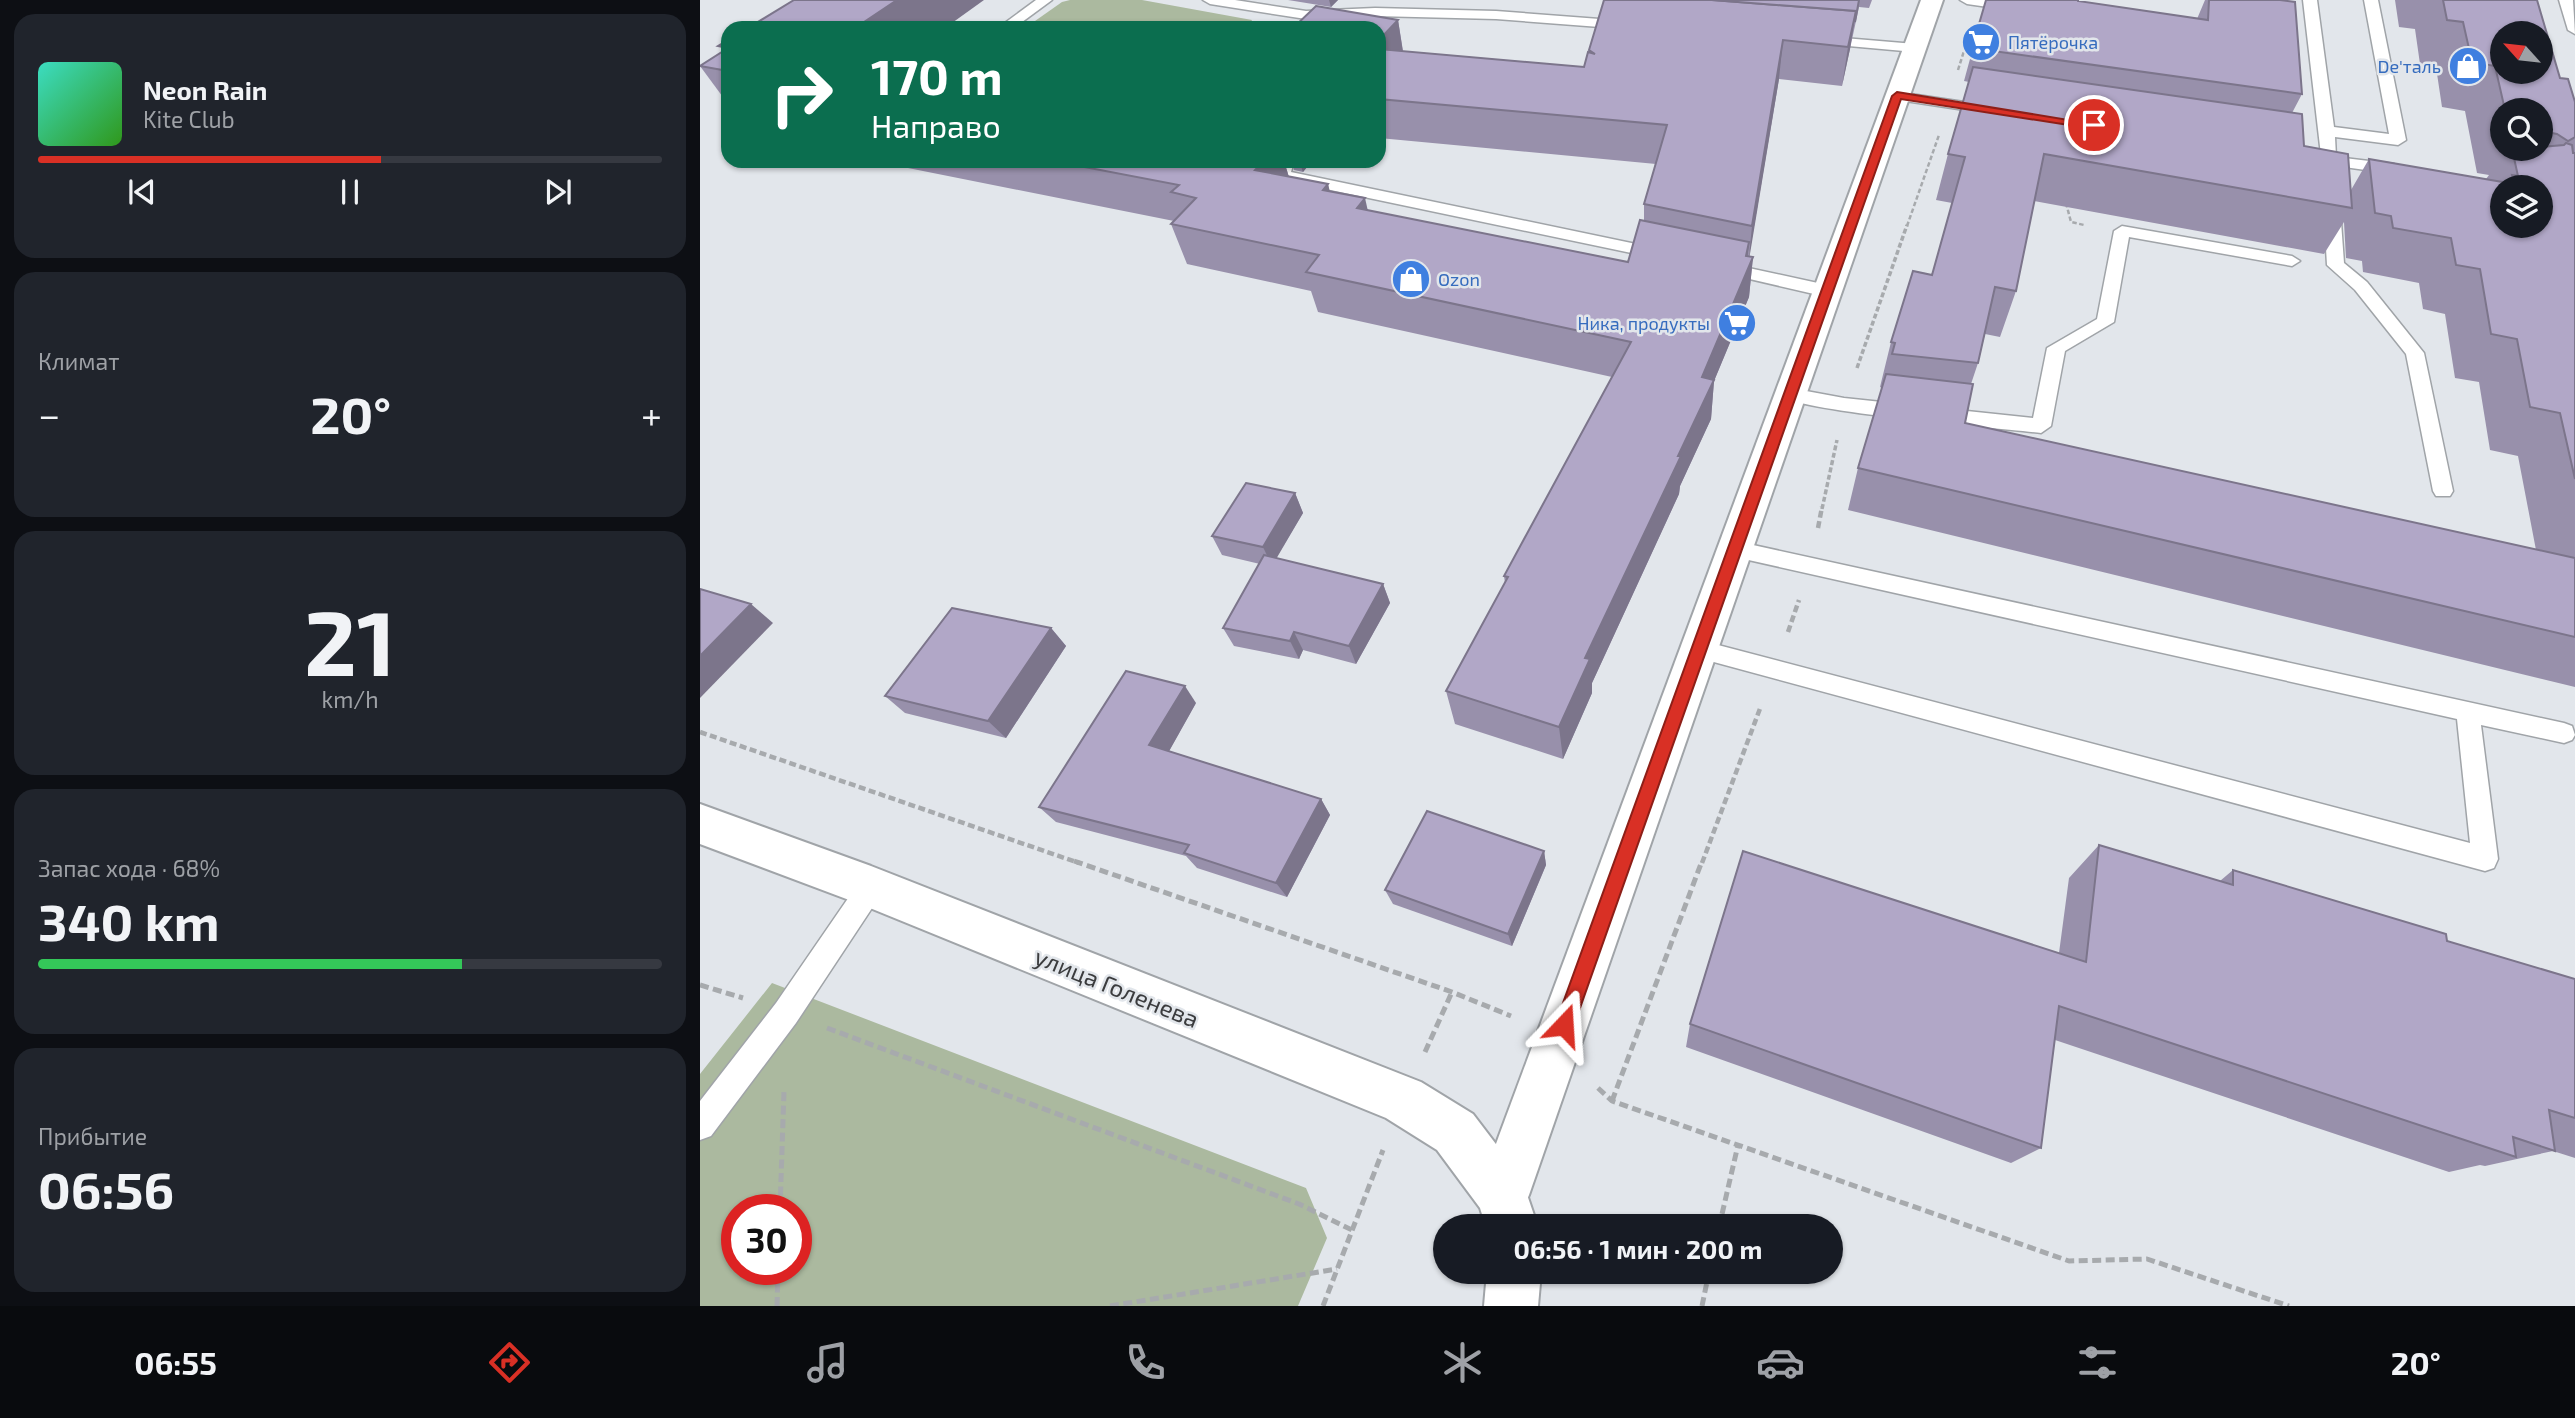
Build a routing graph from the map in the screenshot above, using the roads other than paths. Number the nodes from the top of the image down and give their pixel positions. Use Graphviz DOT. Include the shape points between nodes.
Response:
graph roads {
  1 [pos="1045,0"];
  2 [pos="1210,0"];
  3 [pos="1926,0"];
  4 [pos="1932,0"];
  5 [pos="1967,0"];
  6 [pos="2309,0"];
  7 [pos="2371,0"];
  8 [pos="2566,0"];
  9 [pos="1377,6"];
  10 [pos="2025,8"];
  11 [pos="1306,15"];
  12 [pos="1015,21"];
  13 [pos="1300,21"];
  14 [pos="1636,26"];
  15 [pos="2575,30"];
  16 [pos="1803,39"];
  17 [pos="1915,48"];
  18 [pos="1897,96"];
  19 [pos="2012,113"];
  20 [pos="2327,131"];
  21 [pos="2304,157"];
  22 [pos="2329,160"];
  23 [pos="1284,168"];
  24 [pos="2412,172"];
  25 [pos="1681,259"];
  26 [pos="2292,261"];
  27 [pos="1708,264"];
  28 [pos="1827,291"];
  29 [pos="1790,395"];
  30 [pos="2443,491"];
  31 [pos="1735,549"];
  32 [pos="1699,649"];
  33 [pos="2468,712"];
  34 [pos="2564,733"];
  35 [pos="700,824"];
  36 [pos="871,887"];
  37 [pos="700,1125"];
  38 [pos="1508,1211"];
  39 [pos="1513,1284"];
  40 [pos="1511,1306"];
  1 -- 12 [label="lane"];
  2 -- 11 [label="lane"];
  3 -- 4 [label="lane"];
  4 -- 17 [label="street"];
  5 -- 10 [label="lane"];
  6 -- 20 [label="lane"];
  7 -- 20 [label="lane" via="2398,140"];
  8 -- 15 [label="lane"];
  9 -- 11 [label="lane"];
  9 -- 14 [label="lane"];
  11 -- 13 [label="lane"];
  16 -- 17 [label="lane"];
  17 -- 18 [label="street"];
  18 -- 19 [label="lane"];
  18 -- 28 [label="street"];
  20 -- 22 [label="lane"];
  21 -- 22 [label="lane"];
  22 -- 24 [label="lane"];
  22 -- 30 [label="lane" via="2336,265 2361,286 2415,353"];
  23 -- 25 [label="lane" via="1283,175"];
  26 -- 29 [label="lane" via="2122,231 2105,322 2056,348 2041,426"];
  27 -- 28 [label="lane"];
  28 -- 29 [label="street"];
  29 -- 31 [label="street"];
  31 -- 32 [label="street"];
  31 -- 33 [label="lane"];
  32 -- 33 [label="lane" via="2485,859"];
  32 -- 38 [label="street" via="1556,1050"];
  33 -- 34 [label="lane"];
  35 -- 36 [label="street, улица Голенева"];
  36 -- 37 [label="lane" via="786,1013"];
  36 -- 38 [label="street, улица Голенева" via="1403,1100 1454,1132"];
  39 -- 40 [label="street"];
}
